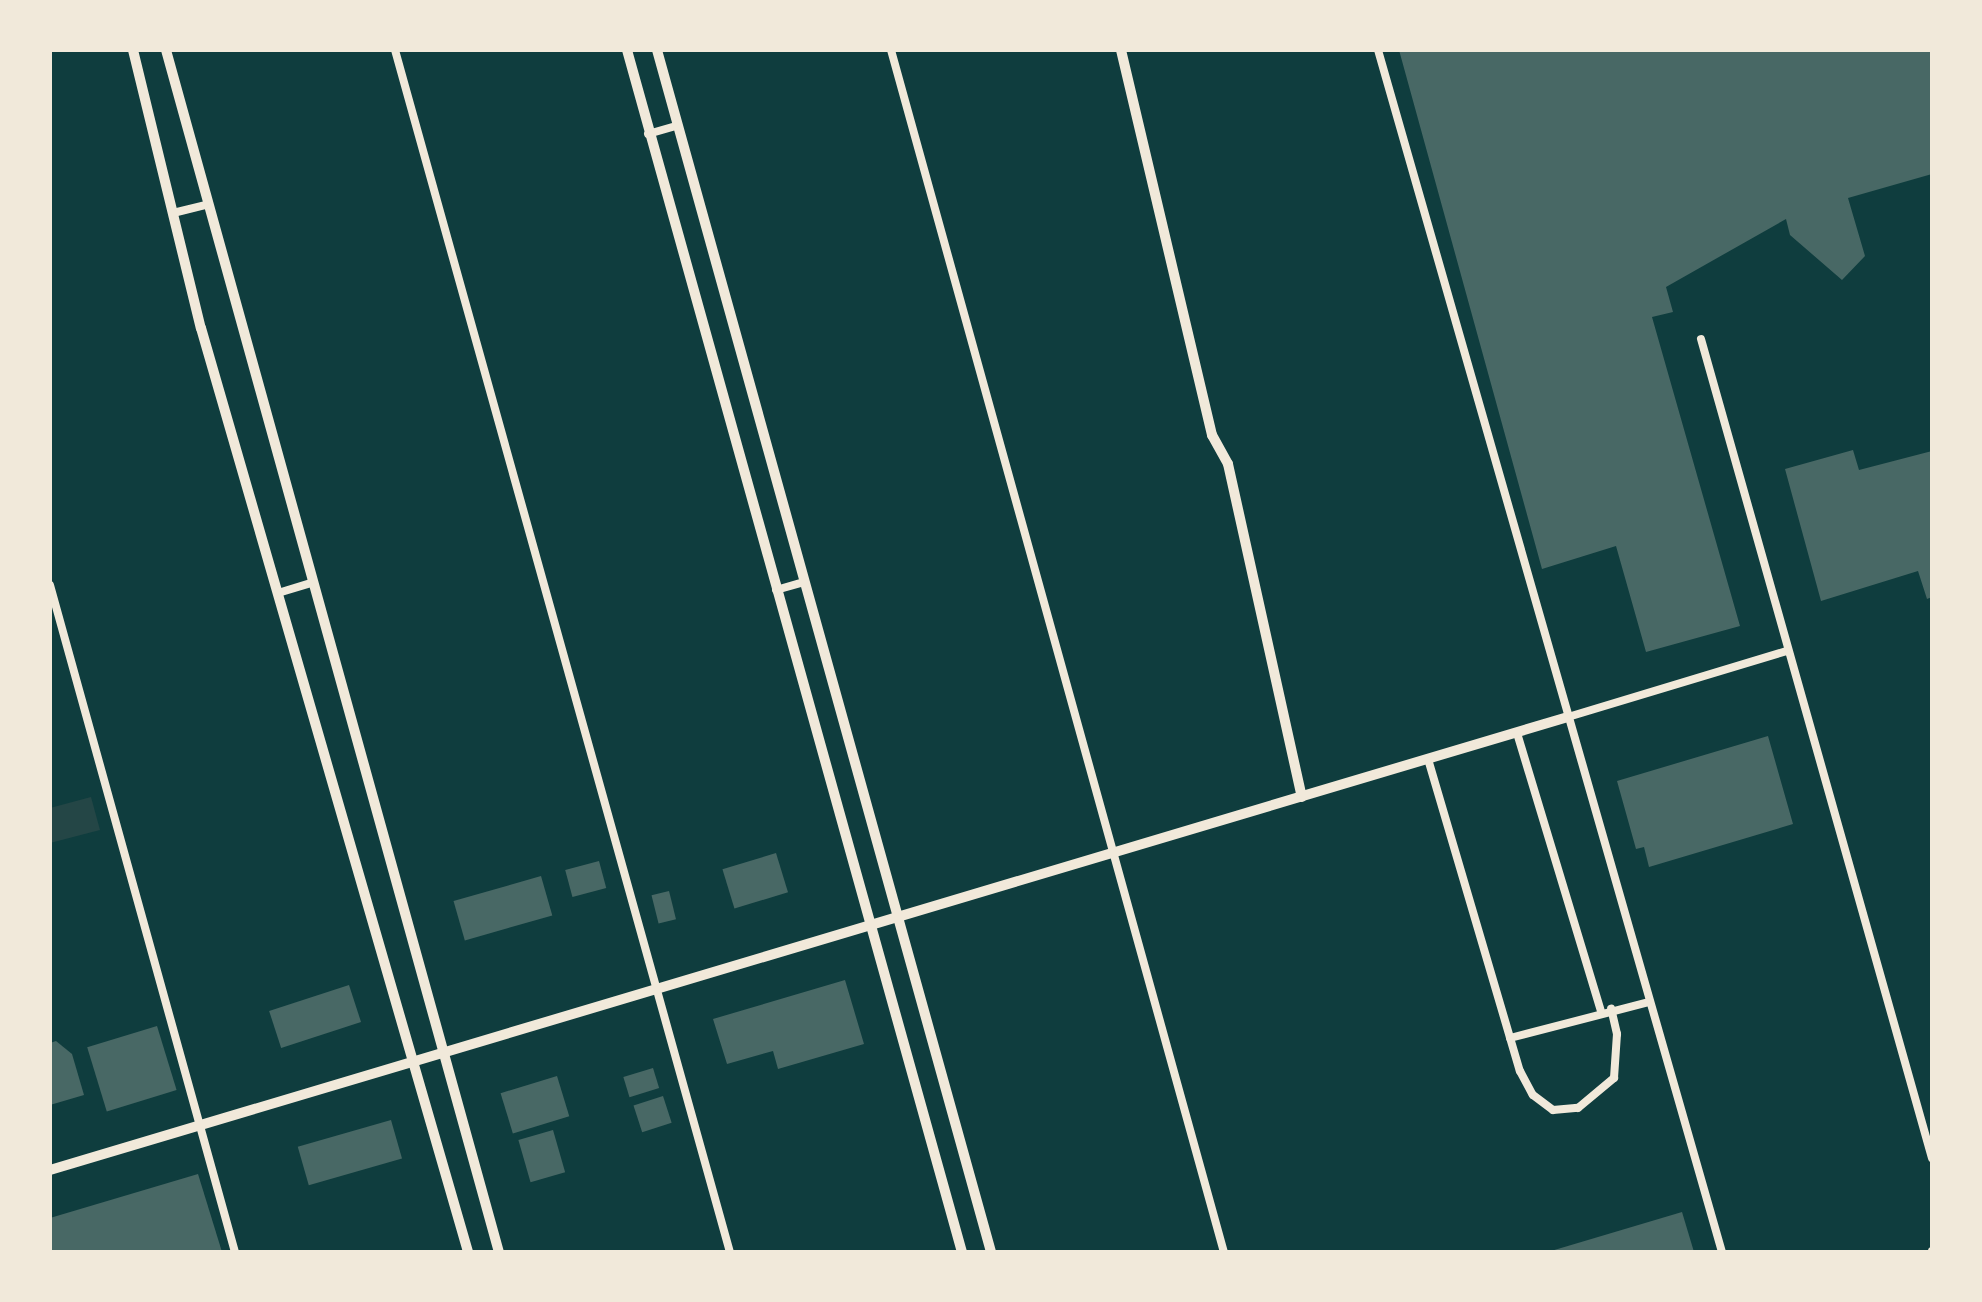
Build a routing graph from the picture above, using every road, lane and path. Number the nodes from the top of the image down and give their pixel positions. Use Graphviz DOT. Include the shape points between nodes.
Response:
graph roads {
  1 [pos="132,50"];
  2 [pos="166,50"];
  3 [pos="395,50"];
  4 [pos="628,50"];
  5 [pos="657,50"];
  6 [pos="891,50"];
  7 [pos="1121,50"];
  8 [pos="1378,50"];
  9 [pos="676,126"];
  10 [pos="648,134"];
  11 [pos="205,204"];
  12 [pos="173,213"];
  13 [pos="1701,339"];
  14 [pos="310,583"];
  15 [pos="800,583"];
  16 [pos="50,585"];
  17 [pos="776,590"];
  18 [pos="278,593"];
  19 [pos="1786,652"];
  20 [pos="1568,717"];
  21 [pos="1517,732"];
  22 [pos="1428,759"];
  23 [pos="1302,798"];
  24 [pos="1110,854"];
  25 [pos="898,915"];
  26 [pos="869,923"];
  27 [pos="655,985"];
  28 [pos="1649,1002"];
  29 [pos="1606,1010"];
  30 [pos="1510,1038"];
  31 [pos="441,1049"];
  32 [pos="412,1058"];
  33 [pos="200,1124"];
  34 [pos="1932,1158"];
  35 [pos="50,1170"];
  36 [pos="235,1252"];
  37 [pos="468,1252"];
  38 [pos="499,1252"];
  39 [pos="730,1252"];
  40 [pos="962,1252"];
  41 [pos="991,1252"];
  42 [pos="1224,1252"];
  43 [pos="1722,1252"];
  1 -- 12 [label="street"];
  2 -- 11 [label="street"];
  3 -- 27 [label="lane"];
  4 -- 10 [label="street"];
  5 -- 9 [label="street"];
  6 -- 24 [label="lane"];
  7 -- 23 [label="street" via="1212,435 1228,464"];
  8 -- 20 [label="lane"];
  9 -- 10 [label="lane"];
  9 -- 15 [label="street"];
  10 -- 17 [label="street"];
  11 -- 12 [label="lane"];
  11 -- 14 [label="street"];
  12 -- 18 [label="street"];
  13 -- 19 [label="lane"];
  14 -- 18 [label="lane"];
  14 -- 31 [label="street"];
  15 -- 17 [label="lane"];
  15 -- 25 [label="street"];
  16 -- 33 [label="lane"];
  17 -- 26 [label="street"];
  18 -- 32 [label="street"];
  19 -- 20 [label="lane"];
  19 -- 34 [label="lane"];
  20 -- 21 [label="street"];
  20 -- 28 [label="lane"];
  21 -- 22 [label="street"];
  21 -- 29 [label="lane"];
  22 -- 23 [label="street"];
  22 -- 30 [label="lane"];
  23 -- 24 [label="street"];
  24 -- 25 [label="street"];
  24 -- 42 [label="lane"];
  25 -- 26 [label="street"];
  25 -- 41 [label="street"];
  26 -- 27 [label="street"];
  26 -- 40 [label="street"];
  27 -- 31 [label="street"];
  27 -- 39 [label="lane"];
  28 -- 29 [label="lane"];
  28 -- 43 [label="lane"];
  29 -- 30 [label="lane"];
  29 -- 30 [label="lane" via="1617,1034 1614,1078 1578,1108 1553,1110 1533,1095"];
  31 -- 32 [label="street"];
  31 -- 38 [label="street"];
  32 -- 33 [label="street"];
  32 -- 37 [label="street"];
  33 -- 35 [label="street"];
  33 -- 36 [label="lane"];
}
